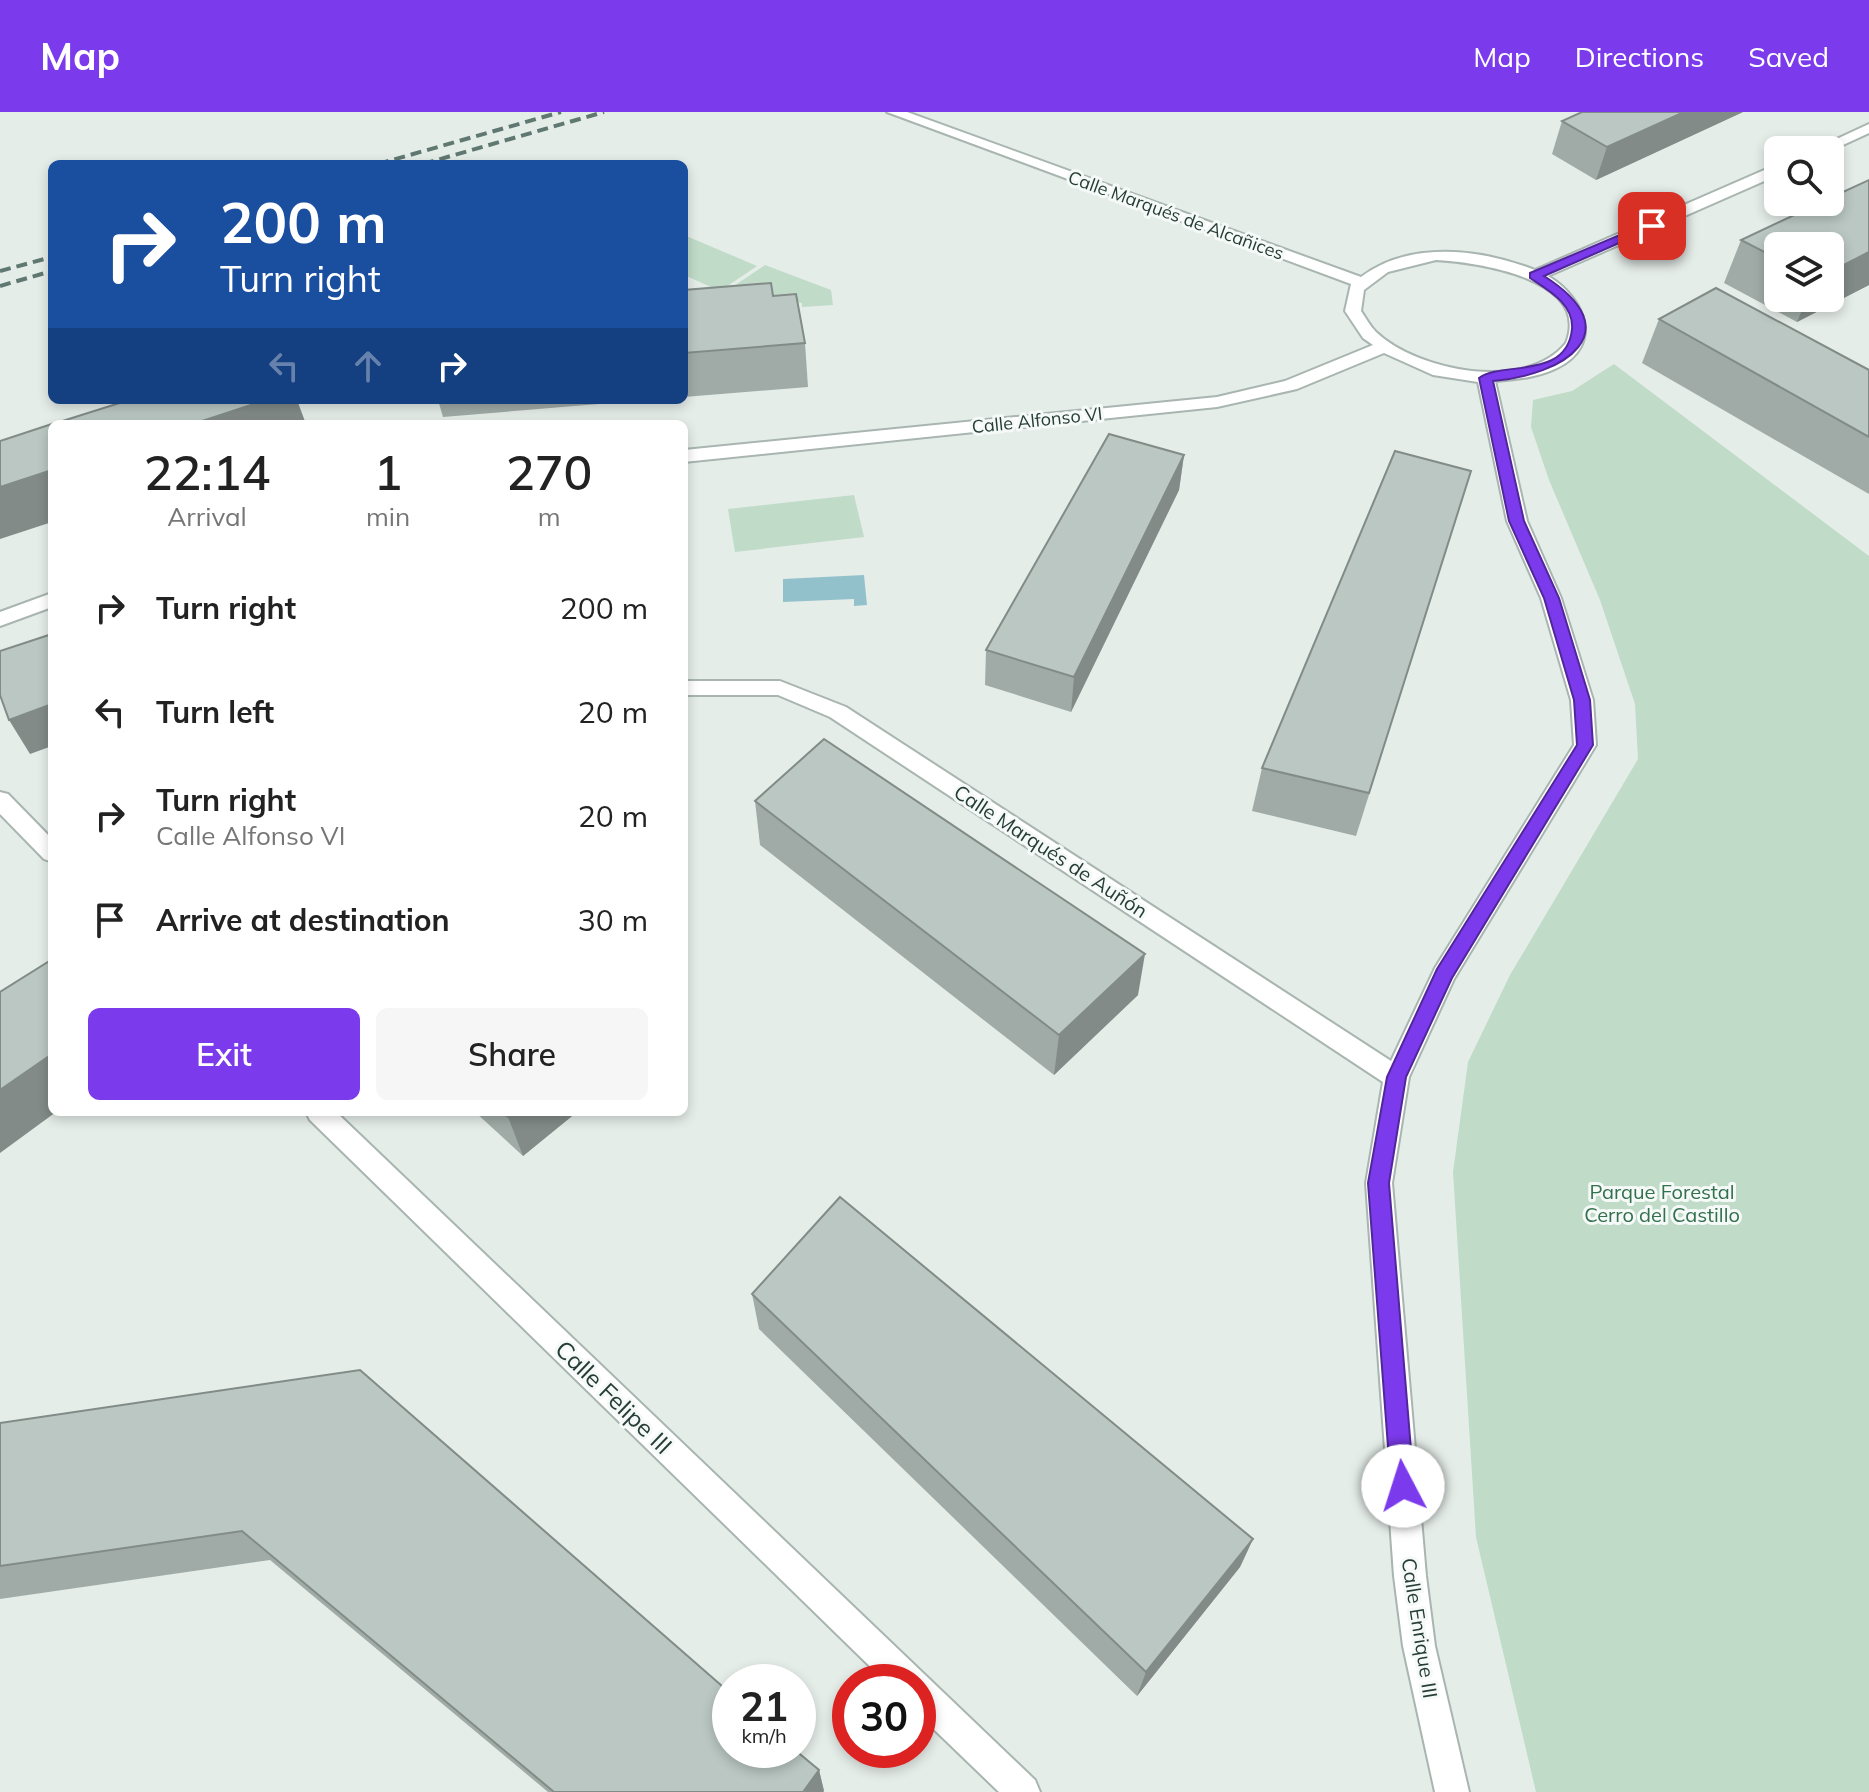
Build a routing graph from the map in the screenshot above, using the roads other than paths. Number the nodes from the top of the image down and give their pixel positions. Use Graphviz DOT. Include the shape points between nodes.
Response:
graph roads {
  1 [pos="894,112"];
  2 [pos="1869,128"];
  3 [pos="1844,139"];
  4 [pos="1764,175"];
  5 [pos="1535,276"];
  6 [pos="1360,282"];
  7 [pos="1381,348"];
  8 [pos="1486,378"];
  9 [pos="688,456"];
  10 [pos="48,601"];
  11 [pos="0,619"];
  12 [pos="688,688"];
  13 [pos="0,800"];
  14 [pos="48,849"];
  15 [pos="1396,1077"];
  16 [pos="323,1116"];
  17 [pos="890,1664"];
  18 [pos="936,1708"];
  19 [pos="1023,1792"];
  20 [pos="1452,1792"];
  1 -- 6 [label="street, Calle Marqués de Alcañices"];
  2 -- 3 [label="street"];
  4 -- 5 [label="street"];
  5 -- 6 [label="street" via="1504,264 1436,255 1378,268"];
  5 -- 8 [label="street" via="1572,306 1579,324 1577,341 1545,368"];
  6 -- 7 [label="street" via="1352,297 1353,314"];
  7 -- 8 [label="street" via="1448,374"];
  7 -- 9 [label="street, Calle Alfonso VI" via="1291,385 1217,402"];
  8 -- 15 [label="street, Calle Enrique III" via="1517,521 1551,598 1582,700 1585,745 1444,975"];
  10 -- 11 [label="street"];
  12 -- 15 [label="street, Calle Marqués de Auñón" via="780,688 838,712"];
  13 -- 14 [label="street"];
  15 -- 20 [label="street, Calle Enrique III" via="1379,1183 1410,1576 1419,1646"];
  16 -- 17 [label="street, Calle Felipe III"];
  18 -- 19 [label="street"];
}
